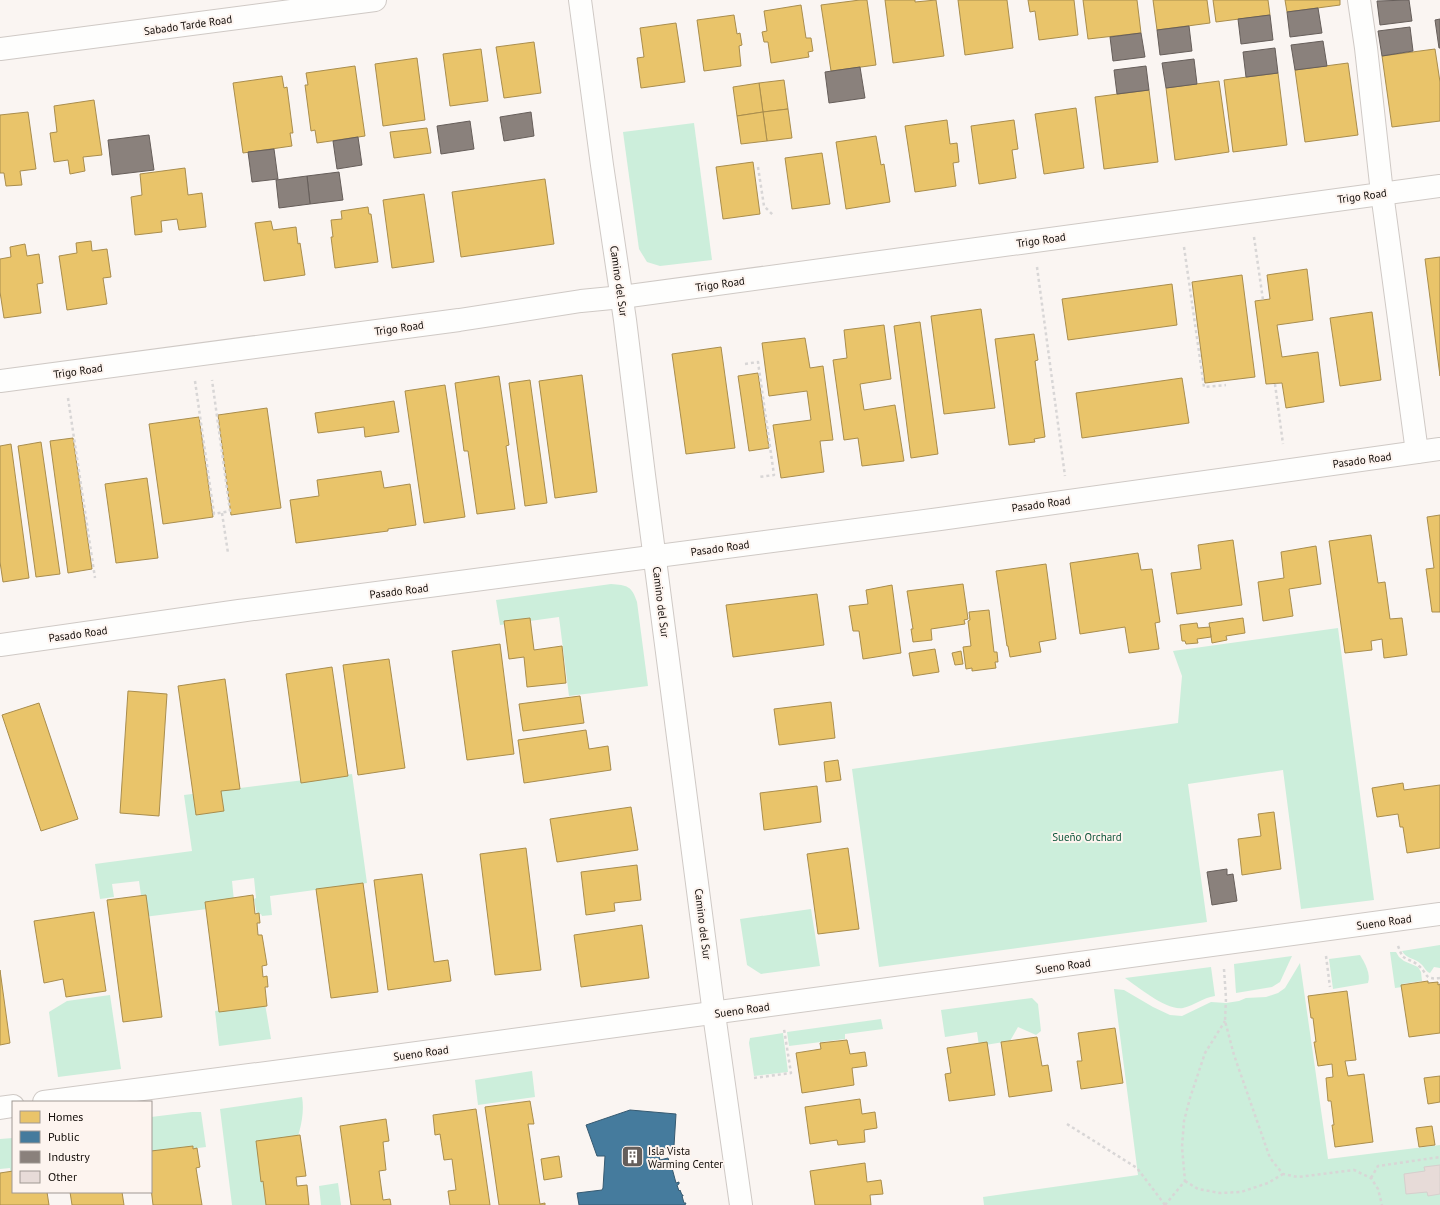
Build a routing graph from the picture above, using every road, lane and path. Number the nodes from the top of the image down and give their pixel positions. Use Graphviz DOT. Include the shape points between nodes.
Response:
graph roads {
  1 [pos="375,0"];
  2 [pos="580,0"];
  3 [pos="1358,0"];
  4 [pos="0,49"];
  5 [pos="758,167"];
  6 [pos="1440,186"];
  7 [pos="1382,193"];
  8 [pos="774,216"];
  9 [pos="1254,238"];
  10 [pos="1184,247"];
  11 [pos="1036,263"];
  12 [pos="622,297"];
  13 [pos="1263,300"];
  14 [pos="745,364"];
  15 [pos="64,373"];
  16 [pos="212,375"];
  17 [pos="194,378"];
  18 [pos="0,382"];
  19 [pos="1275,384"];
  20 [pos="1226,385"];
  21 [pos="1440,449"];
  22 [pos="1417,452"];
  23 [pos="1286,470"];
  24 [pos="759,477"];
  25 [pos="1068,500"];
  26 [pos="222,512"];
  27 [pos="228,553"];
  28 [pos="655,557"];
  29 [pos="95,578"];
  30 [pos="0,645"];
  31 [pos="1440,914"];
  32 [pos="1221,944"];
  33 [pos="1398,946"];
  34 [pos="1325,956"];
  35 [pos="1440,978"];
  36 [pos="1330,987"];
  37 [pos="714,1014"];
  38 [pos="1225,1021"];
  39 [pos="784,1028"];
  40 [pos="754,1078"];
  41 [pos="52,1101"];
  42 [pos="12,1106"];
  43 [pos="0,1108"];
  44 [pos="1067,1124"];
  45 [pos="1440,1157"];
  46 [pos="1284,1174"];
  47 [pos="1371,1178"];
  48 [pos="1185,1181"];
  49 [pos="741,1205"];
  50 [pos="1165,1205"];
  51 [pos="1382,1205"];
  1 -- 4 [label="street, Sabado Tarde Road"];
  2 -- 12 [label="street, Camino del Sur"];
  3 -- 7 [label="street" via="1366,48"];
  5 -- 8 [label="path" via="764,206"];
  6 -- 7 [label="street, Trigo Road"];
  7 -- 12 [label="street, Trigo Road"];
  7 -- 22 [label="street"];
  9 -- 13 [label="path"];
  10 -- 20 [label="path" via="1204,387"];
  11 -- 25 [label="path"];
  12 -- 15 [label="street, Trigo Road"];
  12 -- 28 [label="street, Camino del Sur"];
  14 -- 24 [label="path" via="758,362 774,475"];
  15 -- 18 [label="street, Trigo Road"];
  15 -- 29 [label="path"];
  16 -- 26 [label="path" via="230,511"];
  17 -- 26 [label="path" via="214,514"];
  19 -- 23 [label="path"];
  21 -- 22 [label="street, Pasado Road"];
  22 -- 23 [label="street, Pasado Road"];
  23 -- 25 [label="street, Pasado Road"];
  25 -- 28 [label="street, Pasado Road"];
  26 -- 27 [label="path"];
  28 -- 30 [label="street, Pasado Road"];
  28 -- 37 [label="street, Camino del Sur"];
  31 -- 32 [label="street, Sueno Road"];
  32 -- 37 [label="street, Sueno Road"];
  32 -- 38 [label="path" via="1226,998"];
  33 -- 35 [label="path" via="1402,956 1419,966 1427,976 1432,979"];
  34 -- 36 [label="path"];
  37 -- 41 [label="street, Sueno Road"];
  37 -- 49 [label="street, Camino del Sur"];
  38 -- 46 [label="path" via="1234,1055 1270,1158"];
  38 -- 48 [label="path" via="1204,1052 1184,1121 1182,1147"];
  39 -- 40 [label="path" via="791,1073"];
  42 -- 43 [label="street"];
  44 -- 50 [label="path" via="1137,1168"];
  45 -- 47 [label="path" via="1378,1166"];
  46 -- 47 [label="path" via="1298,1177 1354,1170"];
  46 -- 48 [label="path" via="1268,1183 1241,1192 1220,1194 1198,1189"];
  47 -- 51 [label="path" via="1378,1188"];
  48 -- 50 [label="path"];
}
